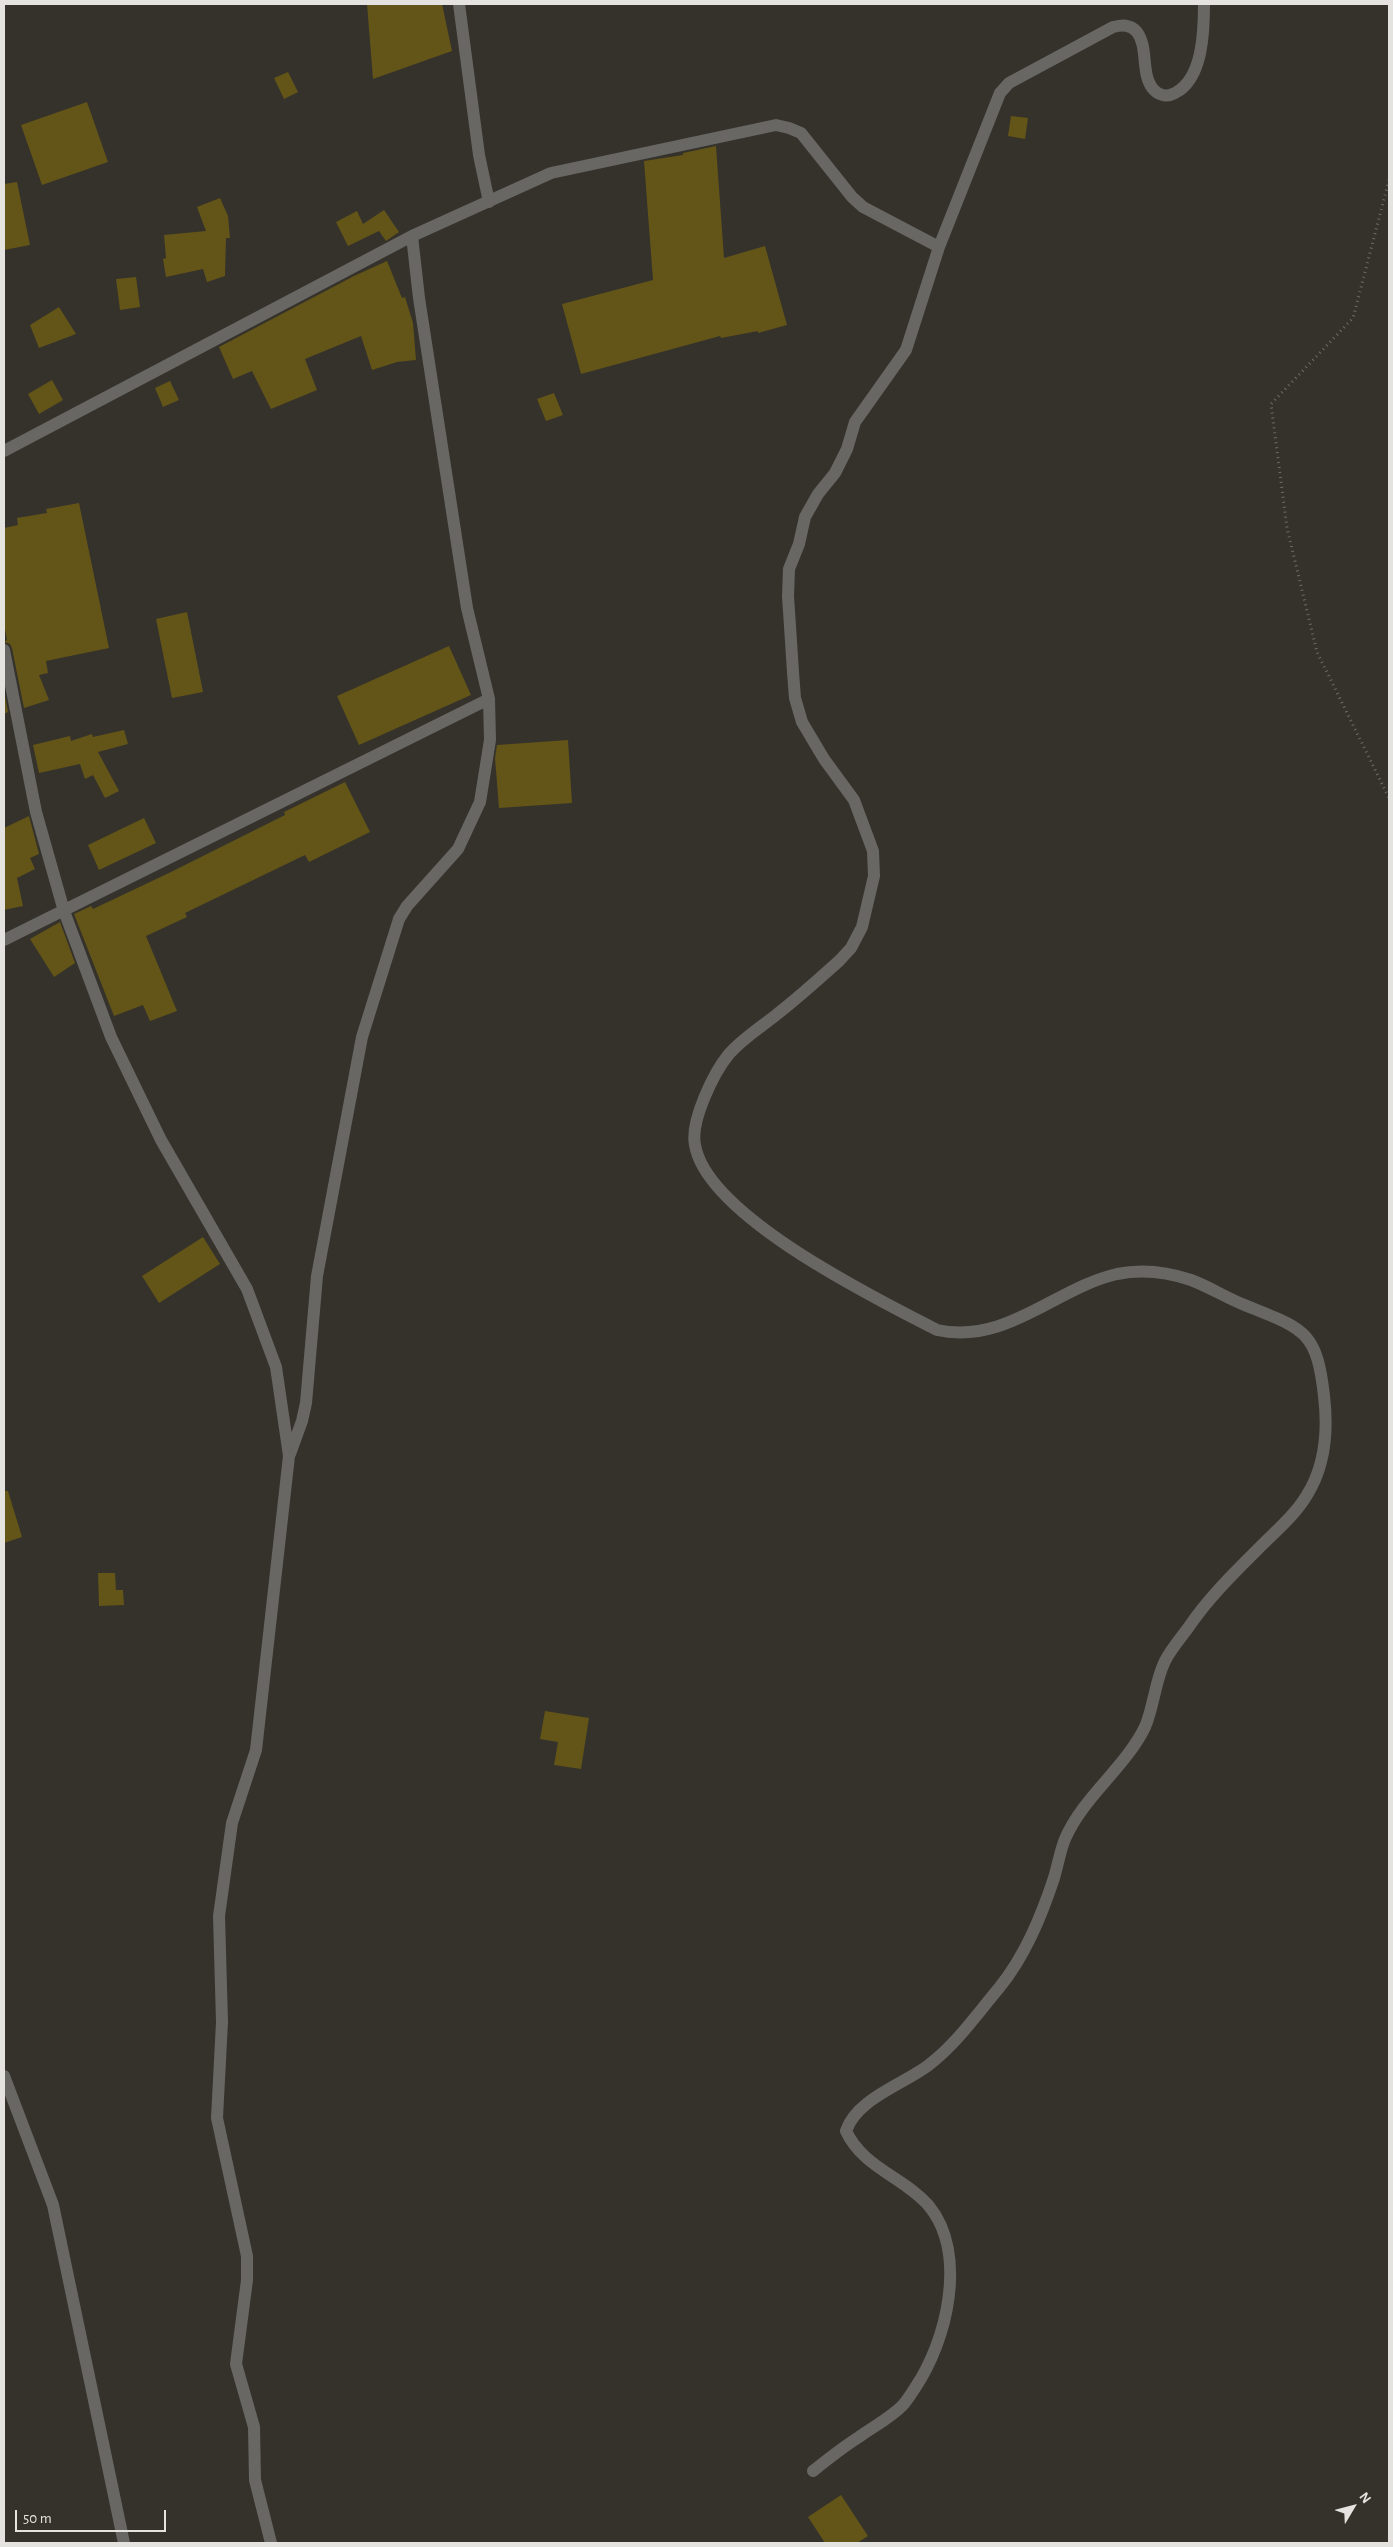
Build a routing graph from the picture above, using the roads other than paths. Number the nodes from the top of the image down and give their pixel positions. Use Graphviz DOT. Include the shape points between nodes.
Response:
graph roads {
  1 [pos="459,4"];
  2 [pos="1204,4"];
  3 [pos="488,202"];
  4 [pos="412,236"];
  5 [pos="939,247"];
  6 [pos="4,451"];
  7 [pos="4,650"];
  8 [pos="489,699"];
  9 [pos="64,911"];
  10 [pos="4,940"];
  11 [pos="289,1456"];
  12 [pos="4,2076"];
  13 [pos="813,2471"];
  14 [pos="124,2543"];
  15 [pos="271,2543"];
  1 -- 3 [label="street"];
  2 -- 5 [label="street" via="1204,41 1190,81 1170,96 1153,90 1142,42 1133,28 1124,25 1113,27 1009,83 1000,93"];
  3 -- 4 [label="street"];
  3 -- 5 [label="street" via="566,168 776,126 801,133 852,198 863,207"];
  4 -- 6 [label="street"];
  4 -- 8 [label="street" via="467,608"];
  5 -- 13 [label="street" via="906,350 855,422 835,473 805,517 789,569 795,698 814,743 854,800 873,851 874,876 862,927 840,961 729,1054 704,1099 694,1145 704,1168 720,1189 779,1241 846,1283 937,1330 973,1332 1003,1324 1033,1314 1107,1278 1140,1271 1193,1281 1284,1320 1302,1331 1313,1345 1321,1370 1327,1426 1318,1471 1308,1494 1292,1515 1203,1606 1164,1663 1144,1727 1066,1836 1025,1951 951,2045 928,2066 876,2097 849,2122 846,2131 851,2142 868,2161 913,2190 929,2207 948,2244 951,2270 942,2334 925,2374 903,2406"];
  7 -- 9 [label="street" via="36,812"];
  8 -- 9 [label="street"];
  8 -- 11 [label="street" via="490,740 480,802 458,849 399,919 362,1037 317,1276 306,1403"];
  9 -- 10 [label="street"];
  9 -- 11 [label="street" via="115,1046 161,1140 246,1289 276,1367"];
  11 -- 15 [label="street" via="256,1750 232,1822 219,1916 222,2022 217,2118 247,2256 248,2280 236,2364 254,2427 255,2480"];
  12 -- 14 [label="street" via="53,2205"];
}
